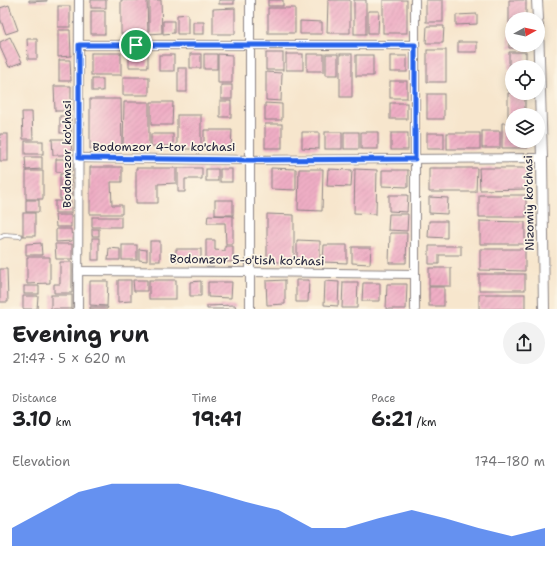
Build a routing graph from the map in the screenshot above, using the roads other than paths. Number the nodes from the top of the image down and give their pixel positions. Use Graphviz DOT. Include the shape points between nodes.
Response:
graph roads {
  1 [pos="79,0"];
  2 [pos="250,0"];
  3 [pos="416,0"];
  4 [pos="537,0"];
  5 [pos="538,12"];
  6 [pos="79,45"];
  7 [pos="250,45"];
  8 [pos="415,45"];
  9 [pos="539,52"];
  10 [pos="79,158"];
  11 [pos="542,158"];
  12 [pos="415,159"];
  13 [pos="250,160"];
  14 [pos="20,236"];
  15 [pos="0,237"];
  16 [pos="78,271"];
  17 [pos="250,272"];
  18 [pos="415,274"];
  19 [pos="78,309"];
  20 [pos="250,309"];
  21 [pos="415,309"];
  22 [pos="544,309"];
  1 -- 6 [label="street, Bodomzor ko'chasi"];
  2 -- 7 [label="street"];
  3 -- 8 [label="street"];
  4 -- 5 [label="street"];
  6 -- 7 [label="street"];
  6 -- 10 [label="street, Bodomzor ko'chasi"];
  7 -- 8 [label="street"];
  7 -- 13 [label="street"];
  8 -- 12 [label="street"];
  9 -- 11 [label="street, Nizomiy ko'chasi"];
  10 -- 13 [label="street, Bodomzor 4-tor ko'chasi"];
  10 -- 16 [label="street, Bodomzor ko'chasi"];
  11 -- 12 [label="street, Bodomzor 4-tor ko'chasi"];
  11 -- 22 [label="street, Nizomiy ko'chasi"];
  12 -- 13 [label="street, Bodomzor 4-tor ko'chasi"];
  12 -- 18 [label="street"];
  13 -- 17 [label="street"];
  14 -- 15 [label="lane"];
  16 -- 17 [label="street, Bodomzor 5-o'tish ko'chasi"];
  16 -- 19 [label="street, Bodomzor ko'chasi"];
  17 -- 18 [label="street, Bodomzor 5-o'tish ko'chasi"];
  17 -- 20 [label="street"];
  18 -- 21 [label="street"];
}
